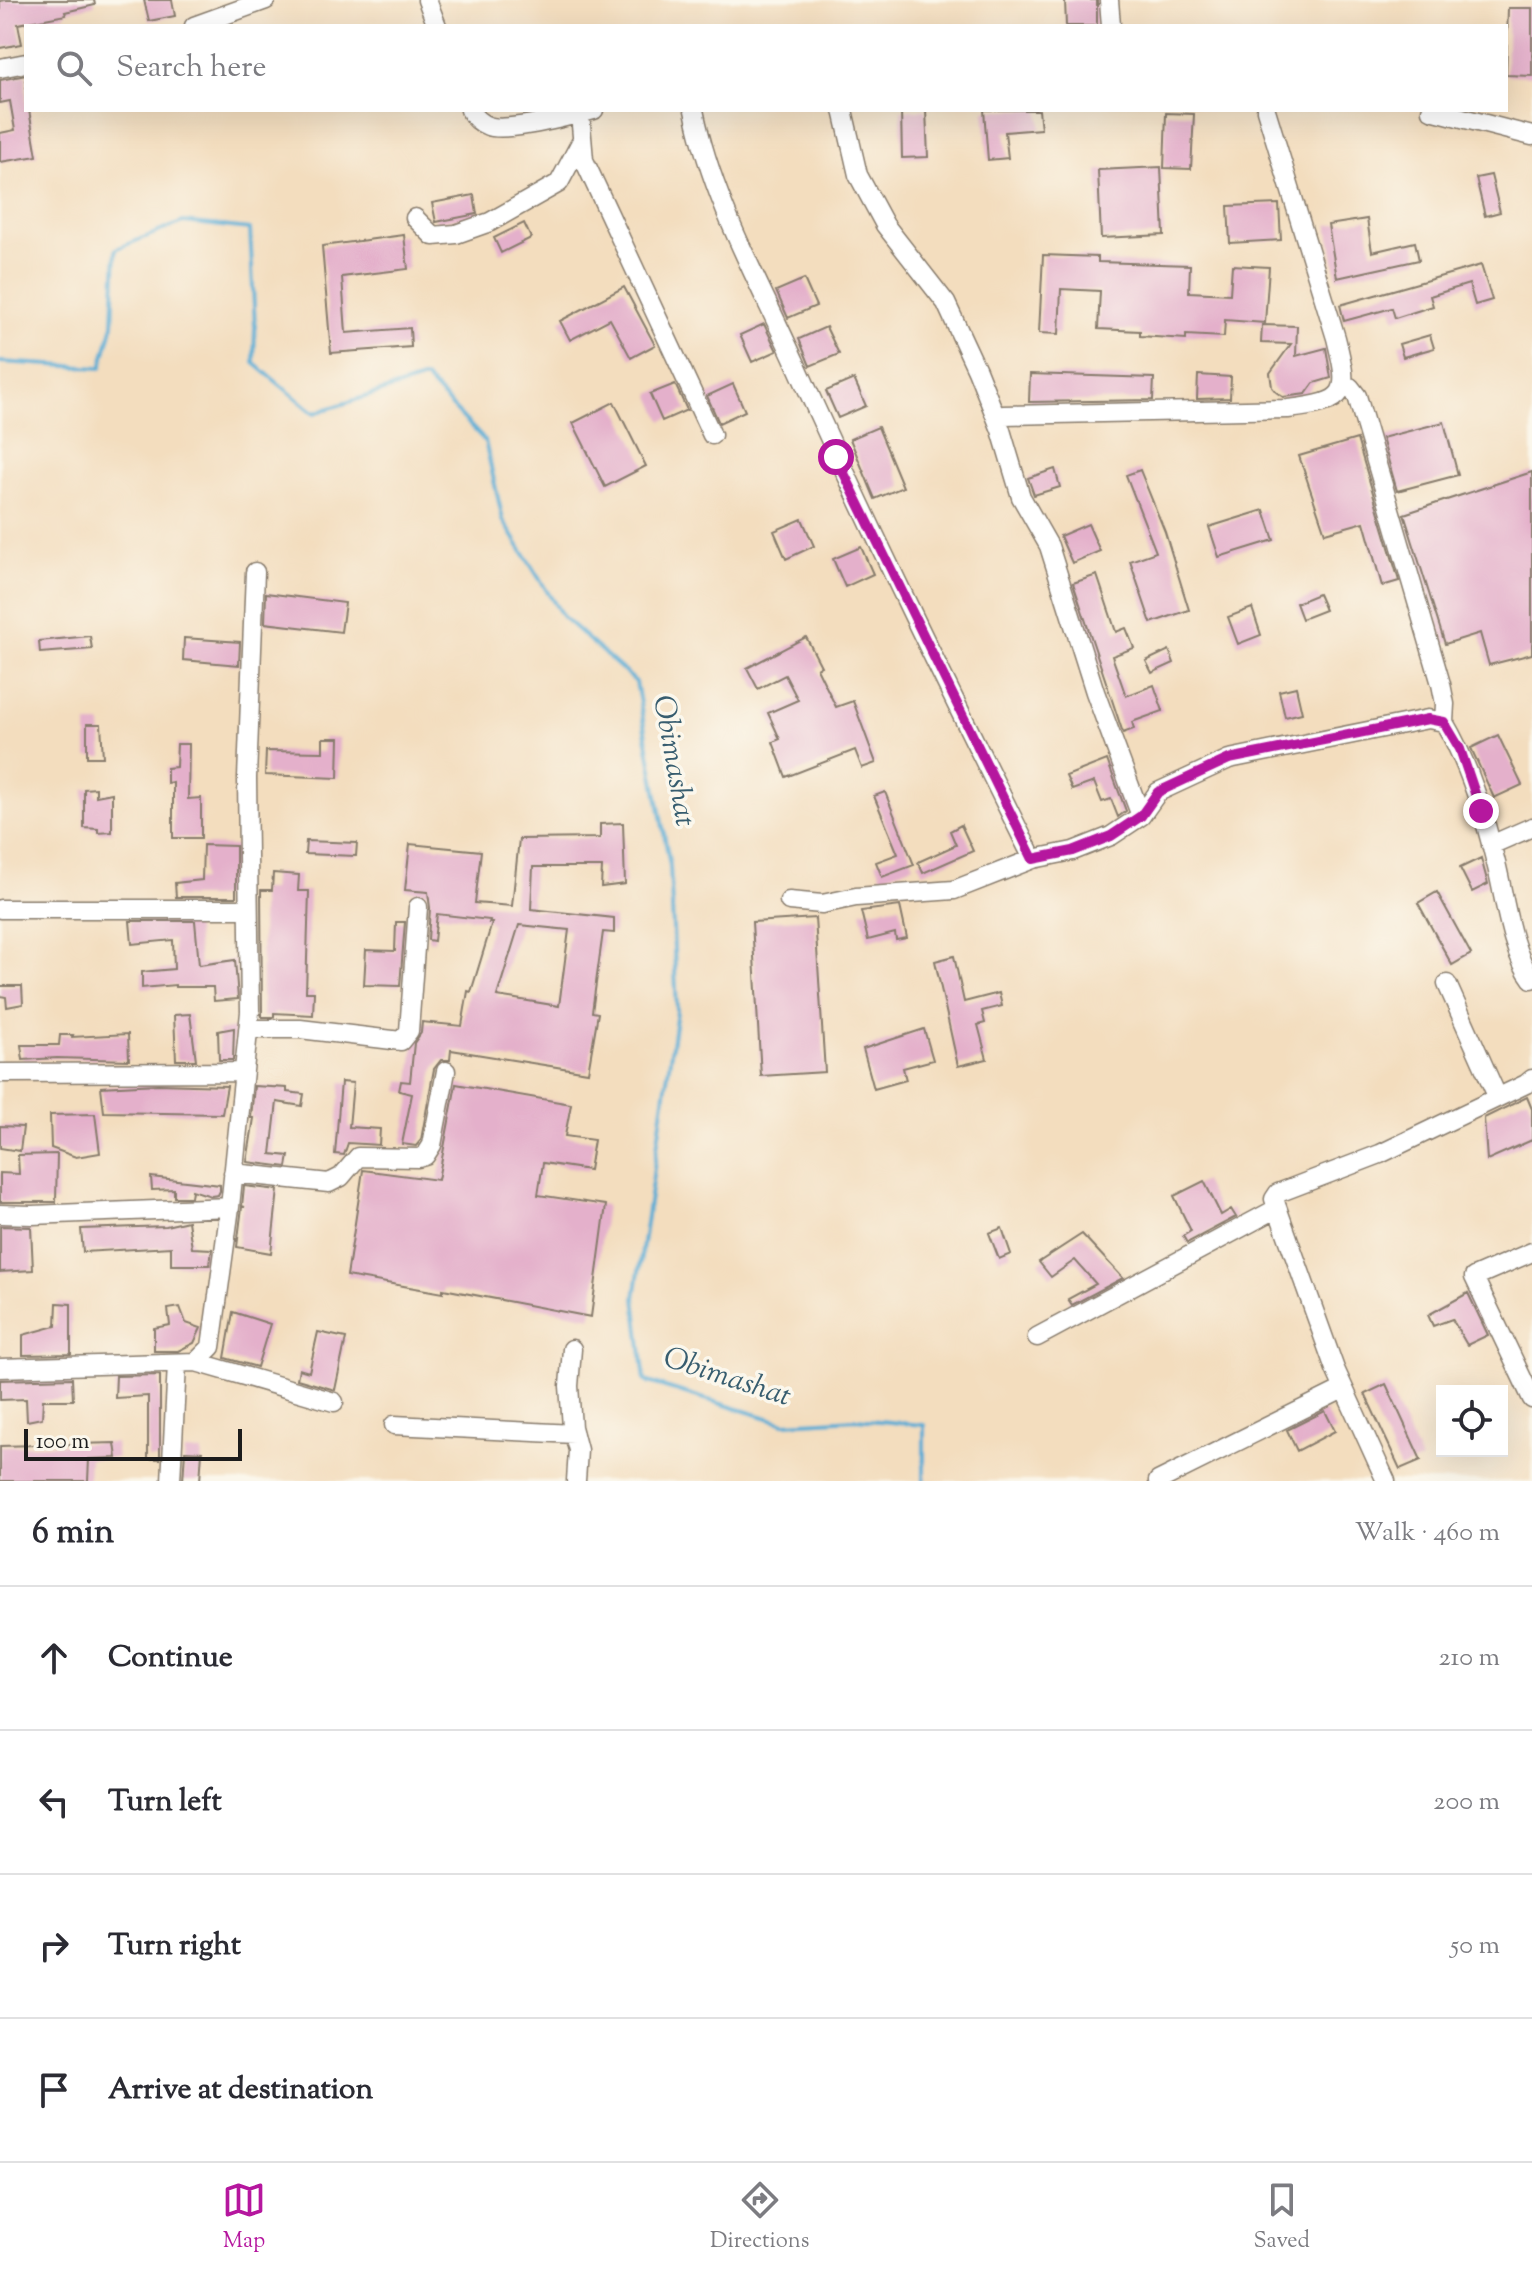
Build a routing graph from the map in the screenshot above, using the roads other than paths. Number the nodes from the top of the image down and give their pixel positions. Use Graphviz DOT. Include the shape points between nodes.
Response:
graph roads {
  1 [pos="266,0"];
  2 [pos="427,0"];
  3 [pos="1109,0"];
  4 [pos="200,24"];
  5 [pos="436,24"];
  6 [pos="1111,24"];
  7 [pos="24,63"];
  8 [pos="0,68"];
  9 [pos="471,112"];
  10 [pos="582,112"];
  11 [pos="587,112"];
  12 [pos="694,112"];
  13 [pos="843,112"];
  14 [pos="1267,112"];
  15 [pos="1441,112"];
  16 [pos="1531,131"];
  17 [pos="581,142"];
  18 [pos="415,218"];
  19 [pos="1344,386"];
  20 [pos="1003,415"];
  21 [pos="712,435"];
  22 [pos="255,572"];
  23 [pos="1444,722"];
  24 [pos="1141,816"];
  25 [pos="1532,827"];
  26 [pos="1491,845"];
  27 [pos="1033,859"];
  28 [pos="789,901"];
  29 [pos="418,907"];
  30 [pos="0,909"];
  31 [pos="247,909"];
  32 [pos="1532,979"];
  33 [pos="1447,984"];
  34 [pos="248,1029"];
  35 [pos="446,1071"];
  36 [pos="243,1072"];
  37 [pos="0,1073"];
  38 [pos="1530,1085"];
  39 [pos="1497,1096"];
  40 [pos="233,1173"];
  41 [pos="230,1207"];
  42 [pos="1276,1209"];
  43 [pos="0,1214"];
  44 [pos="1532,1252"];
  45 [pos="1037,1337"];
  46 [pos="572,1349"];
  47 [pos="186,1363"];
  48 [pos="0,1368"];
  49 [pos="1343,1389"];
  50 [pos="1532,1399"];
  51 [pos="334,1402"];
  52 [pos="394,1425"];
  53 [pos="574,1434"];
  54 [pos="171,1481"];
  55 [pos="576,1481"];
  56 [pos="1158,1481"];
  57 [pos="1386,1481"];
  1 -- 4 [label="street"];
  2 -- 5 [label="street"];
  3 -- 6 [label="street"];
  7 -- 8 [label="street"];
  9 -- 10 [label="street" via="490,127 507,127"];
  11 -- 17 [label="street"];
  12 -- 27 [label="street" via="738,242 836,457"];
  13 -- 24 [label="street" via="858,175 885,225 946,303 977,370 1021,497 1049,546"];
  14 -- 19 [label="street" via="1336,338"];
  15 -- 16 [label="street"];
  17 -- 18 [label="street" via="559,183 490,222 433,236"];
  17 -- 21 [label="street" via="584,160"];
  19 -- 20 [label="street" via="1337,398 1318,406 1288,409"];
  19 -- 23 [label="street" via="1357,396 1441,684"];
  22 -- 31 [label="street"];
  23 -- 24 [label="street" via="1428,719 1229,759 1158,792"];
  23 -- 26 [label="street" via="1460,749"];
  24 -- 27 [label="street" via="1086,846"];
  25 -- 26 [label="street"];
  26 -- 32 [label="street" via="1514,936"];
  27 -- 28 [label="street" via="954,890 822,904"];
  29 -- 34 [label="street" via="409,1031 401,1041 300,1029"];
  30 -- 31 [label="street"];
  31 -- 34 [label="street"];
  33 -- 39 [label="street"];
  34 -- 36 [label="street"];
  35 -- 40 [label="street" via="432,1145 425,1156 358,1157 329,1183"];
  36 -- 37 [label="street"];
  36 -- 40 [label="street"];
  38 -- 39 [label="street"];
  39 -- 42 [label="street" via="1380,1154 1278,1193"];
  40 -- 41 [label="street"];
  41 -- 43 [label="street"];
  41 -- 47 [label="street" via="211,1347"];
  42 -- 45 [label="street"];
  42 -- 49 [label="street"];
  44 -- 50 [label="street" via="1474,1277"];
  46 -- 53 [label="street"];
  47 -- 48 [label="street"];
  47 -- 51 [label="street"];
  47 -- 54 [label="street"];
  49 -- 56 [label="street"];
  49 -- 57 [label="street"];
  52 -- 53 [label="street"];
  53 -- 55 [label="street"];
}
